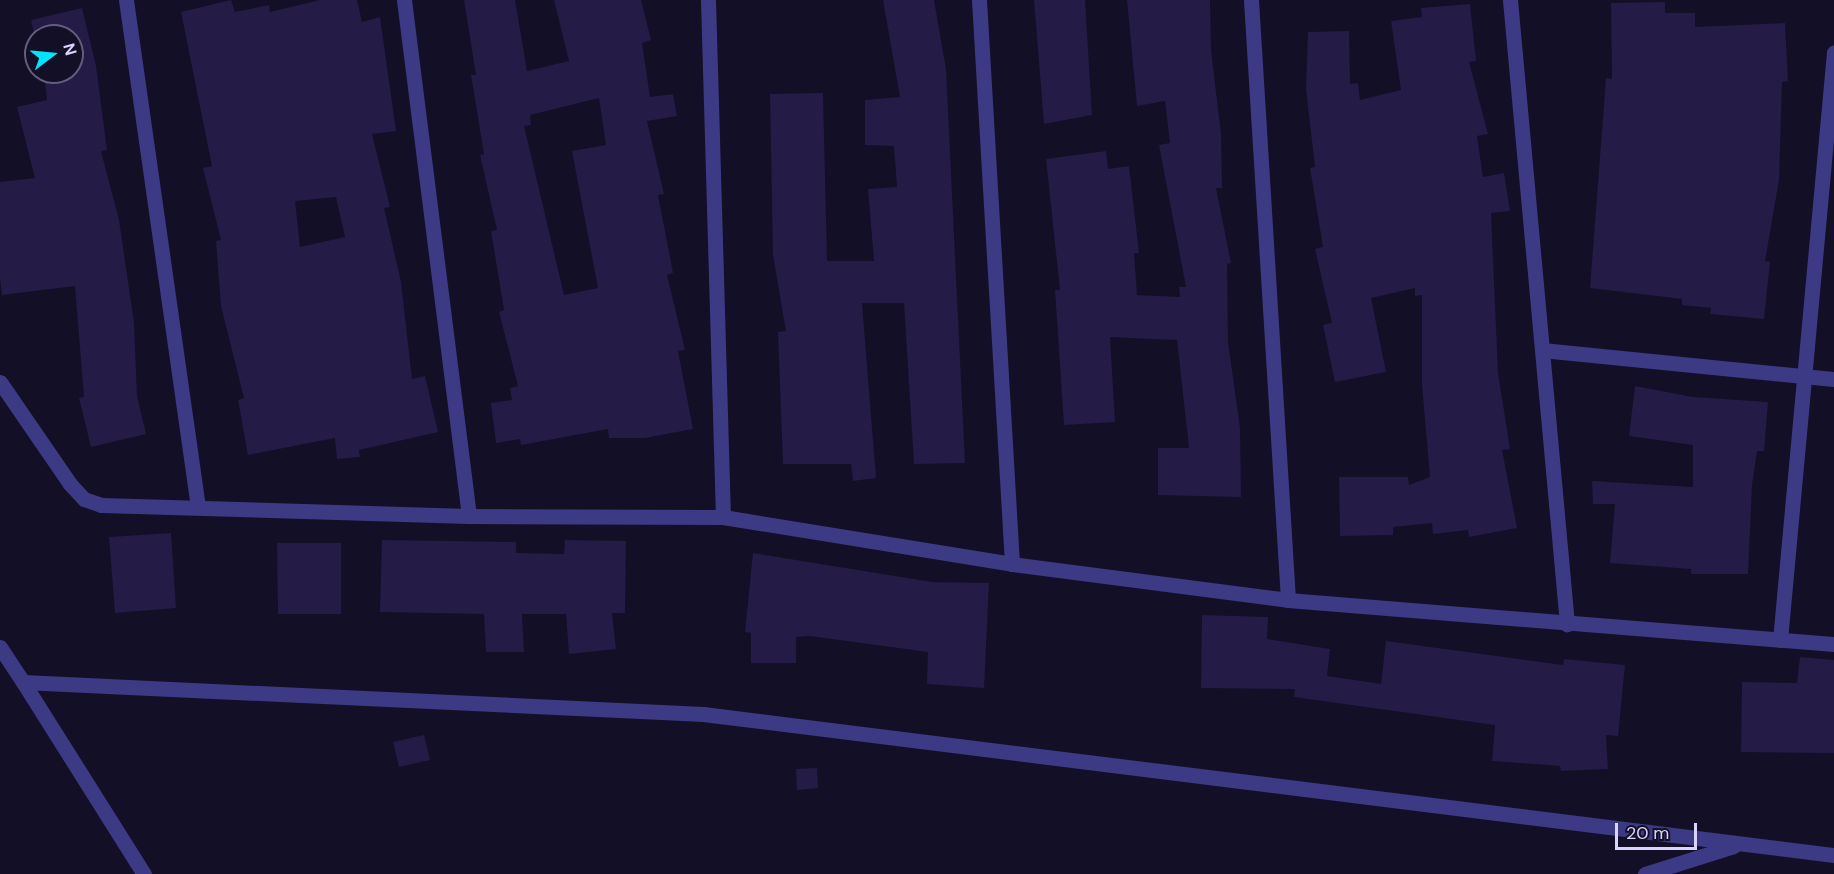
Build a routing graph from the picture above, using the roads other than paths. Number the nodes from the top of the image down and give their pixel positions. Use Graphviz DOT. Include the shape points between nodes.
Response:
graph roads {
  1 [pos="126,0"];
  2 [pos="404,0"];
  3 [pos="708,0"];
  4 [pos="979,0"];
  5 [pos="1251,0"];
  6 [pos="1510,0"];
  7 [pos="1834,52"];
  8 [pos="1832,111"];
  9 [pos="1542,350"];
  10 [pos="1803,375"];
  11 [pos="1834,379"];
  12 [pos="0,382"];
  13 [pos="198,507"];
  14 [pos="469,516"];
  15 [pos="723,517"];
  16 [pos="1012,564"];
  17 [pos="1288,600"];
  18 [pos="1567,624"];
  19 [pos="1780,640"];
  20 [pos="1834,644"];
  21 [pos="0,647"];
  22 [pos="22,682"];
  23 [pos="1739,844"];
  24 [pos="1834,855"];
  25 [pos="144,874"];
  26 [pos="1645,874"];
  1 -- 13 [label="street"];
  2 -- 14 [label="street"];
  3 -- 15 [label="street" via="713,64"];
  4 -- 16 [label="street"];
  5 -- 17 [label="street"];
  6 -- 9 [label="street"];
  7 -- 8 [label="street"];
  8 -- 10 [label="street"];
  9 -- 10 [label="street"];
  9 -- 18 [label="street"];
  10 -- 11 [label="street"];
  10 -- 19 [label="street"];
  12 -- 13 [label="street" via="84,500 101,506"];
  13 -- 14 [label="street"];
  14 -- 15 [label="street"];
  15 -- 16 [label="street"];
  16 -- 17 [label="street"];
  17 -- 18 [label="street"];
  18 -- 19 [label="street"];
  19 -- 20 [label="street"];
  21 -- 22 [label="street"];
  22 -- 23 [label="street" via="703,714"];
  22 -- 25 [label="street"];
  23 -- 24 [label="street"];
  23 -- 26 [label="street"];
}
